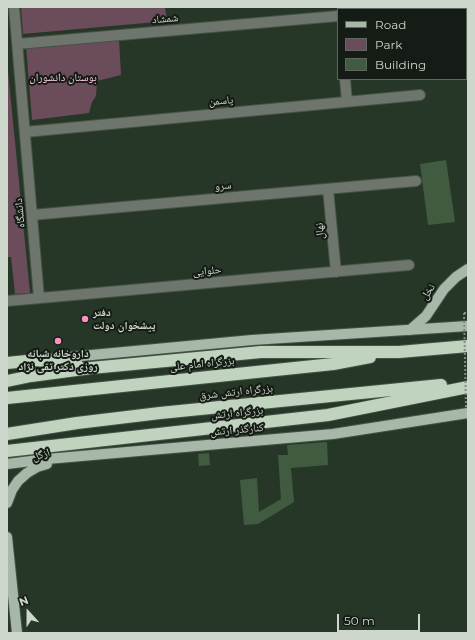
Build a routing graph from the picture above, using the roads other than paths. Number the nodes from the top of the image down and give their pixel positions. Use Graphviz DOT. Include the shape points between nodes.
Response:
graph roads {
  1 [pos="14,7"];
  2 [pos="337,16"];
  3 [pos="17,44"];
  4 [pos="346,80"];
  5 [pos="420,95"];
  6 [pos="347,102"];
  7 [pos="25,132"];
  8 [pos="416,181"];
  9 [pos="328,189"];
  10 [pos="32,215"];
  11 [pos="409,265"];
  12 [pos="468,269"];
  13 [pos="336,272"];
  14 [pos="39,298"];
  15 [pos="7,301"];
  16 [pos="468,326"];
  17 [pos="410,330"];
  18 [pos="233,342"];
  19 [pos="468,346"];
  20 [pos="399,352"];
  21 [pos="182,359"];
  22 [pos="38,360"];
  23 [pos="7,363"];
  24 [pos="91,368"];
  25 [pos="7,381"];
  26 [pos="468,383"];
  27 [pos="468,387"];
  28 [pos="7,398"];
  29 [pos="467,411"];
  30 [pos="7,434"];
  31 [pos="7,451"];
  32 [pos="99,455"];
  33 [pos="7,464"];
  34 [pos="7,502"];
  35 [pos="7,537"];
  36 [pos="8,553"];
  37 [pos="17,633"];
  1 -- 3 [label="street, دانشگاه"];
  2 -- 3 [label="street, شمشاد"];
  3 -- 7 [label="street, دانشگاه"];
  4 -- 6 [label="street"];
  5 -- 6 [label="street, یاسمن"];
  6 -- 7 [label="street, یاسمن"];
  7 -- 10 [label="street, دانشگاه"];
  8 -- 9 [label="street, سرو"];
  9 -- 10 [label="street, سرو"];
  9 -- 13 [label="street, نهال"];
  10 -- 14 [label="street, دانشگاه"];
  11 -- 13 [label="street, حلوایی"];
  12 -- 17 [label="main road, نخل" via="444,289 426,316"];
  13 -- 14 [label="street, حلوایی"];
  14 -- 15 [label="street, حلوایی"];
  16 -- 17 [label="main road"];
  17 -- 18 [label="main road"];
  18 -- 21 [label="main road"];
  18 -- 22 [label="main road"];
  19 -- 20 [label="highway"];
  20 -- 21 [label="highway" via="261,352"];
  20 -- 28 [label="highway, بزرگراه امام علی" via="333,364"];
  21 -- 24 [label="highway"];
  22 -- 23 [label="highway"];
  22 -- 24 [label="highway"];
  24 -- 25 [label="highway"];
  26 -- 30 [label="highway, بزرگراه ارتش شرق" via="160,413"];
  27 -- 31 [label="highway, بزرگراه ارتش" via="328,416"];
  29 -- 32 [label="main road, کنارگذر ارتش" via="333,434"];
  32 -- 33 [label="main road, کنارگذر ارتش"];
  32 -- 34 [label="main road, ازگل" via="36,467 18,481"];
  35 -- 36 [label="main road"];
  36 -- 37 [label="main road"];
}
